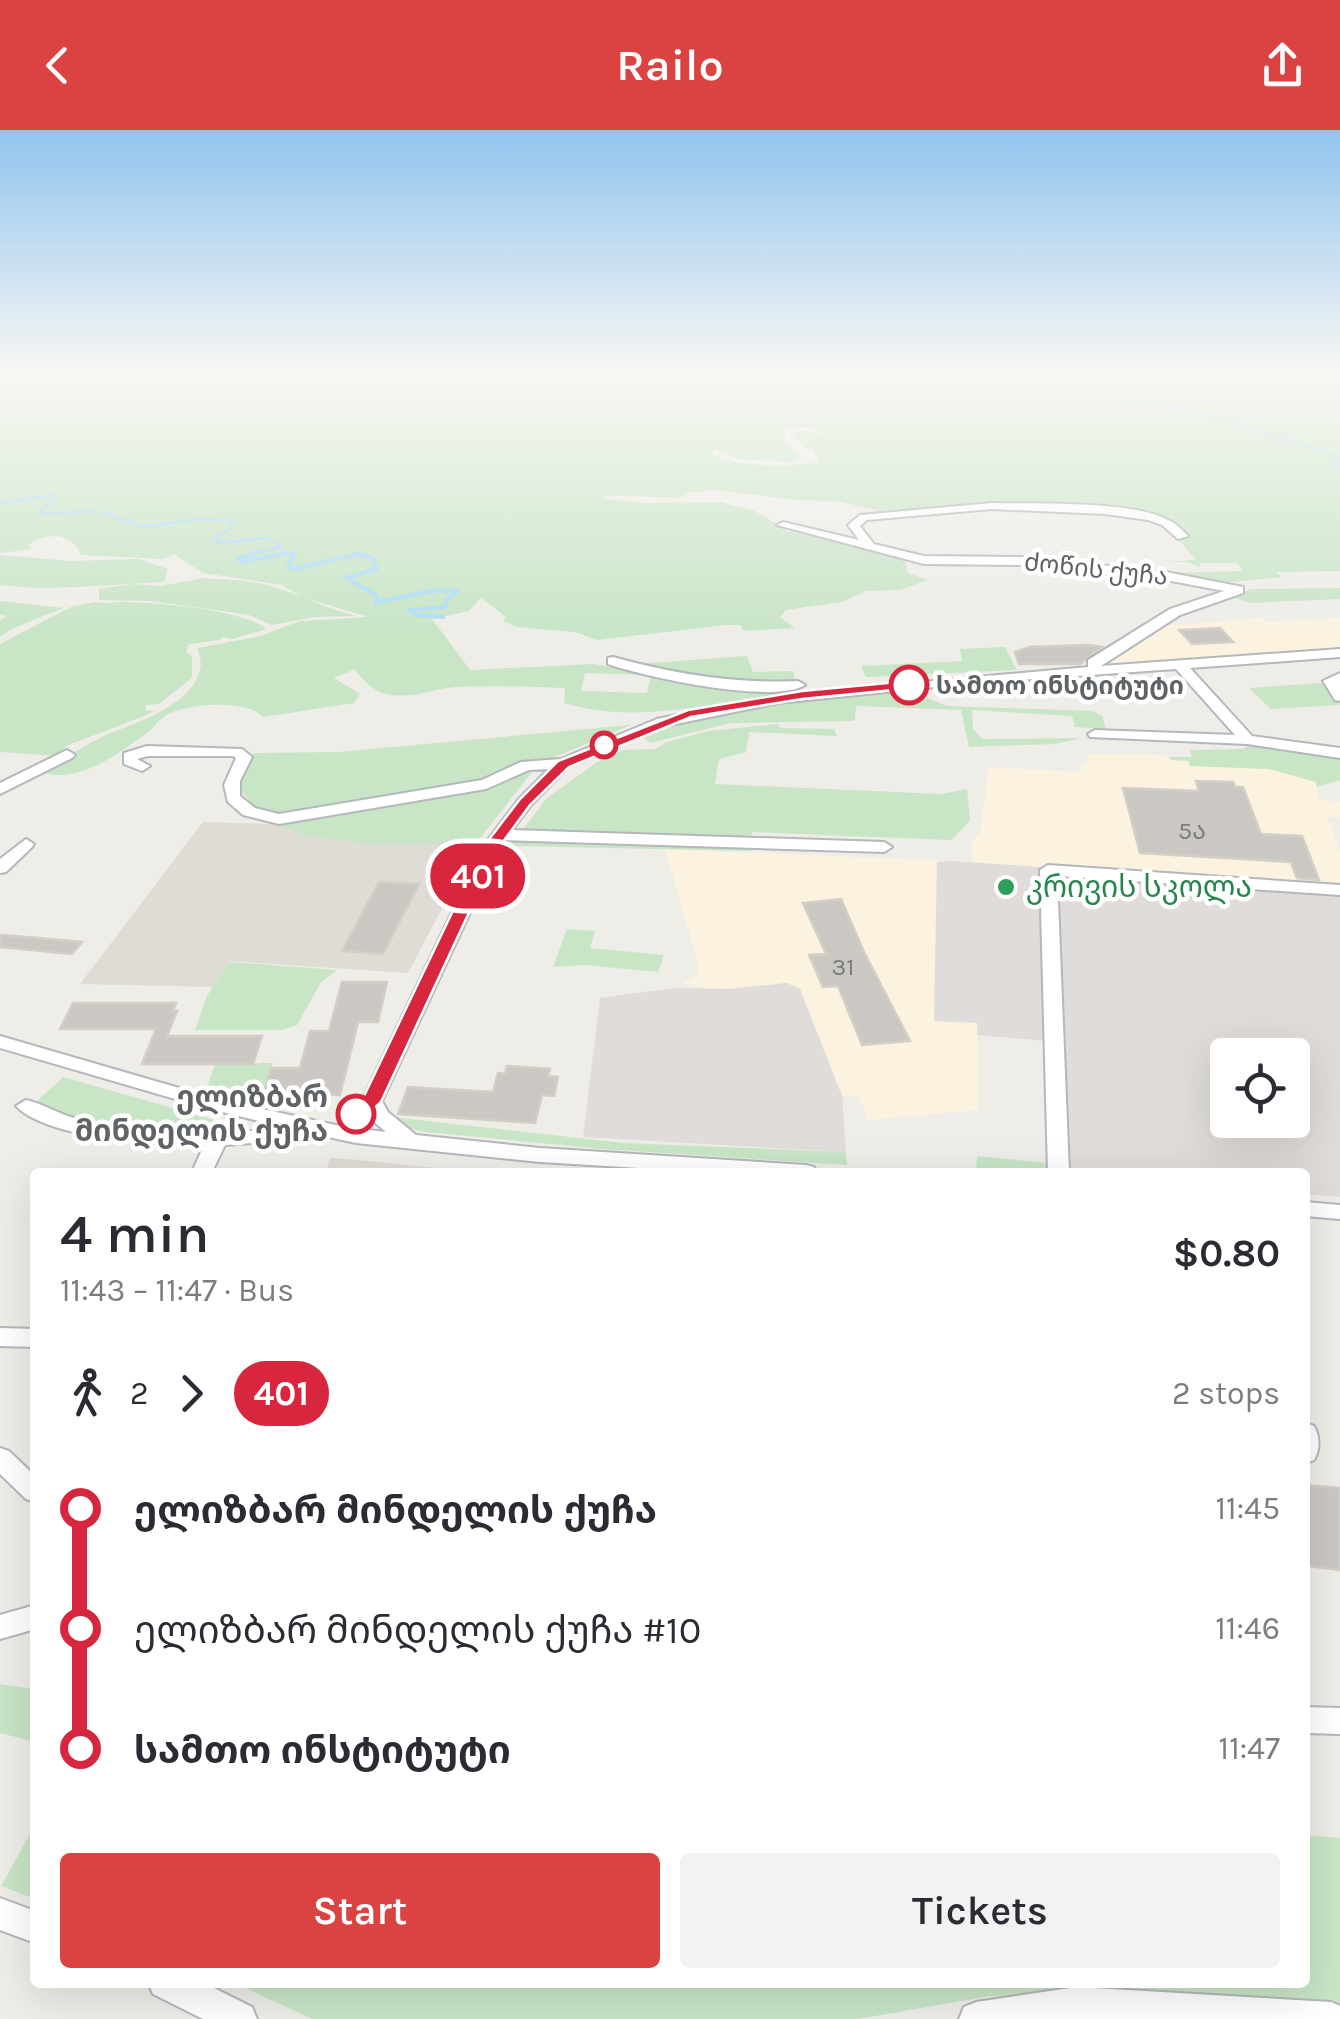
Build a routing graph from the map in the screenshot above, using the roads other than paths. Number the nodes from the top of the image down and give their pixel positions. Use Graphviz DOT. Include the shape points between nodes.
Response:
graph roads {
  1 [pos="782,525"];
  2 [pos="1182,536"];
  3 [pos="869,545"];
  4 [pos="1340,640"];
  5 [pos="1340,653"];
  6 [pos="1323,654"];
  7 [pos="1286,656"];
  8 [pos="613,661"];
  9 [pos="1178,663"];
  10 [pos="1096,669"];
  11 [pos="1340,674"];
  12 [pos="964,680"];
  13 [pos="1340,697"];
  14 [pos="1095,734"];
  15 [pos="1247,740"];
  16 [pos="1340,753"];
  17 [pos="67,755"];
  18 [pos="564,764"];
  19 [pos="142,766"];
  20 [pos="0,789"];
  21 [pos="499,835"];
  22 [pos="26,844"];
  23 [pos="884,847"];
  24 [pos="0,868"];
  25 [pos="1340,890"];
  26 [pos="0,1042"];
  27 [pos="372,1102"];
  28 [pos="26,1106"];
  29 [pos="316,1129"];
  30 [pos="356,1136"];
  31 [pos="217,1139"];
  32 [pos="412,1142"];
  33 [pos="204,1168"];
  34 [pos="753,1168"];
  35 [pos="1058,1168"];
  36 [pos="1310,1209"];
  37 [pos="1340,1212"];
  38 [pos="0,1336"];
  39 [pos="30,1338"];
  40 [pos="0,1458"];
  41 [pos="30,1487"];
  42 [pos="30,1614"];
  43 [pos="0,1627"];
  44 [pos="1310,1720"];
  45 [pos="1340,1721"];
  46 [pos="0,1914"];
  47 [pos="30,1925"];
  48 [pos="177,1988"];
  49 [pos="240,2019"];
  50 [pos="976,2019"];
  51 [pos="1331,2019"];
  1 -- 3 [label="street, ძოწის ქუჩა"];
  2 -- 3 [label="street" via="1166,523 1122,512 992,506 864,517 854,525"];
  3 -- 10 [label="street, ძოწის ქუჩა" via="938,562 1022,561 1240,590 1164,618 1092,663"];
  4 -- 7 [label="street" via="1278,648"];
  5 -- 6 [label="street"];
  6 -- 7 [label="street"];
  6 -- 11 [label="street"];
  7 -- 9 [label="street"];
  8 -- 12 [label="street" via="678,678 791,686 896,676"];
  9 -- 10 [label="street"];
  9 -- 15 [label="street"];
  10 -- 12 [label="street"];
  11 -- 13 [label="street" via="1330,682"];
  12 -- 18 [label="street" via="688,714"];
  14 -- 15 [label="street"];
  15 -- 16 [label="street"];
  17 -- 20 [label="street"];
  18 -- 19 [label="street" via="526,765 486,784 279,819 250,811 232,796 244,757 238,752 129,756"];
  18 -- 21 [label="street"];
  21 -- 23 [label="street"];
  21 -- 27 [label="street"];
  22 -- 24 [label="street"];
  25 -- 35 [label="street" via="1048,870"];
  26 -- 29 [label="street"];
  27 -- 29 [label="street"];
  27 -- 30 [label="street"];
  27 -- 32 [label="street"];
  28 -- 31 [label="street" via="80,1126"];
  29 -- 30 [label="street"];
  29 -- 31 [label="street"];
  30 -- 32 [label="street"];
  31 -- 33 [label="street"];
  32 -- 34 [label="street"];
  36 -- 37 [label="street"];
  38 -- 39 [label="street"];
  40 -- 41 [label="street"];
  42 -- 43 [label="street"];
  44 -- 45 [label="street"];
  46 -- 47 [label="street"];
  48 -- 49 [label="street"];
  50 -- 51 [label="street" via="1077,2004"];
}
